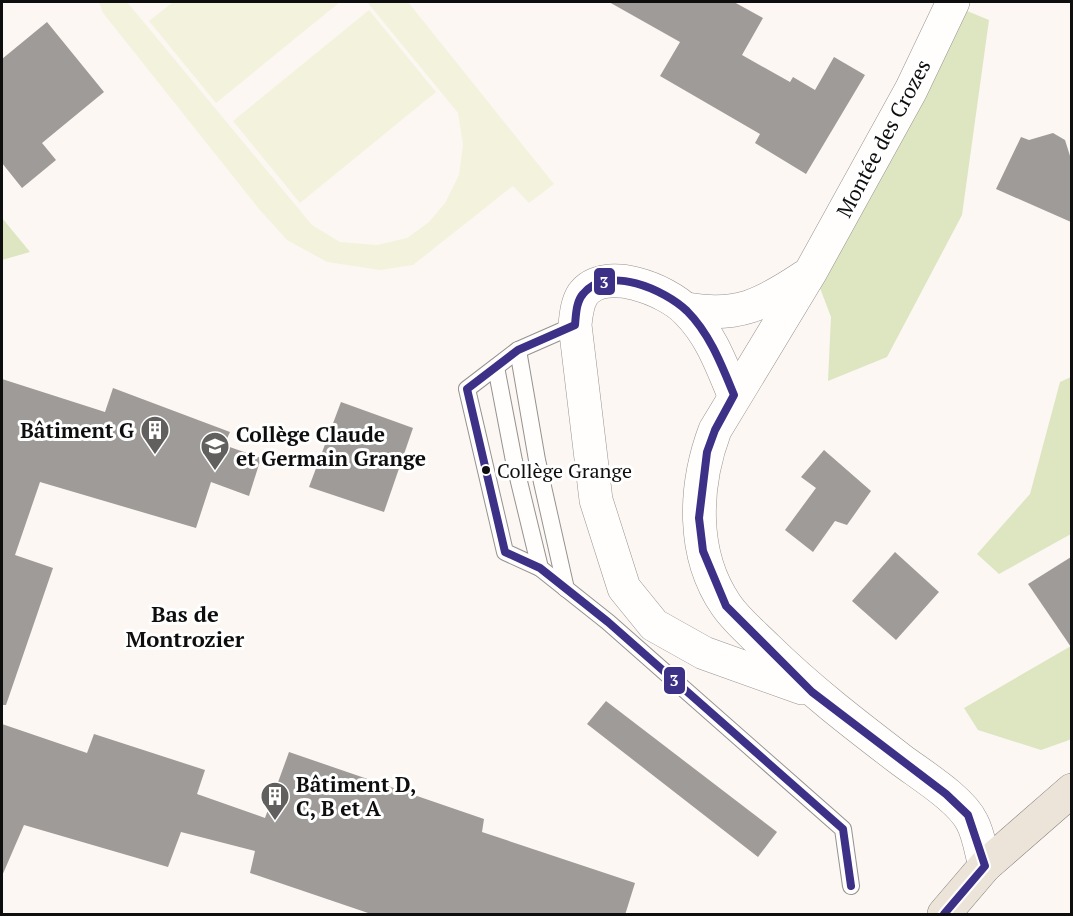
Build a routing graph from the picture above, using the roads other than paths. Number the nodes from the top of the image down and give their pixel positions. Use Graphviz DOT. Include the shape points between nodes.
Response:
graph roads {
  1 [pos="953,2"];
  2 [pos="810,273"];
  3 [pos="686,309"];
  4 [pos="575,325"];
  5 [pos="518,350"];
  6 [pos="496,367"];
  7 [pos="734,395"];
  8 [pos="540,568"];
  9 [pos="566,589"];
  10 [pos="812,692"];
  11 [pos="1071,790"];
  12 [pos="985,866"];
  13 [pos="851,886"];
  14 [pos="944,915"];
  1 -- 2 [label="street, Montée des Crozes" via="911,90"];
  2 -- 3 [label="street, Montée des Crozes" via="749,308 712,314"];
  2 -- 7 [label="street, Montée des Crozes"];
  3 -- 4 [label="street, Montée des Crozes" via="645,286 612,281 595,285 583,294"];
  3 -- 7 [label="street, Montée des Crozes" via="709,336"];
  4 -- 5 [label="lane"];
  4 -- 10 [label="street, Montée des Crozes" via="596,500 624,588 654,625 704,653"];
  5 -- 6 [label="lane"];
  5 -- 9 [label="lane" via="537,460"];
  6 -- 8 [label="lane"];
  6 -- 8 [label="lane" via="467,389 505,552"];
  7 -- 10 [label="street, Montée des Crozes" via="707,452 699,518 704,551 726,606"];
  8 -- 9 [label="lane"];
  9 -- 13 [label="lane" via="843,829"];
  10 -- 12 [label="street, Montée des Crozes" via="968,815"];
  11 -- 12 [label="main road"];
  12 -- 14 [label="main road"];
}
